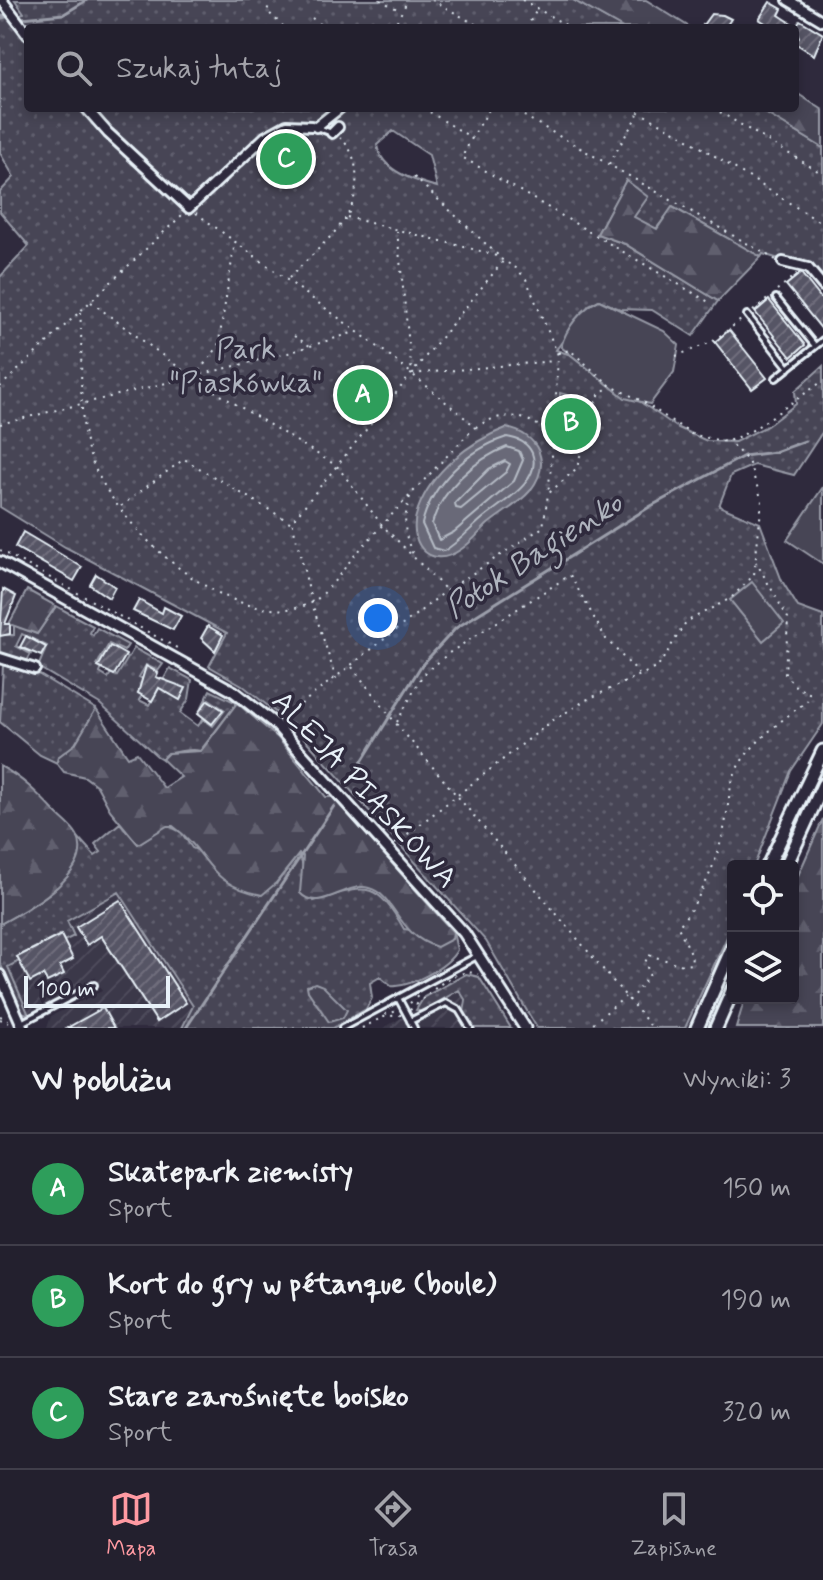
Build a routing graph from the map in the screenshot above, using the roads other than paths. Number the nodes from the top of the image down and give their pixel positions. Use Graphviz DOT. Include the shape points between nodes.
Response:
graph roads {
  1 [pos="2,0"];
  2 [pos="788,0"];
  3 [pos="823,21"];
  4 [pos="24,30"];
  5 [pos="90,112"];
  6 [pos="334,112"];
  7 [pos="313,126"];
  8 [pos="335,130"];
  9 [pos="783,262"];
  10 [pos="823,286"];
  11 [pos="776,298"];
  12 [pos="747,315"];
  13 [pos="823,340"];
  14 [pos="815,346"];
  15 [pos="789,368"];
  16 [pos="776,378"];
  17 [pos="0,562"];
  18 [pos="0,658"];
  19 [pos="35,669"];
  20 [pos="823,751"];
  21 [pos="823,785"];
  22 [pos="771,860"];
  23 [pos="789,860"];
  24 [pos="479,955"];
  25 [pos="727,960"];
  26 [pos="0,975"];
  27 [pos="94,985"];
  28 [pos="397,998"];
  29 [pos="727,1003"];
  30 [pos="410,1021"];
  31 [pos="20,1026"];
  32 [pos="342,1028"];
  33 [pos="414,1028"];
  34 [pos="470,1028"];
  35 [pos="525,1028"];
  36 [pos="697,1028"];
  37 [pos="716,1028"];
  1 -- 4 [label="street"];
  2 -- 3 [label="street"];
  5 -- 7 [label="street" via="189,208 265,137 287,125"];
  6 -- 7 [label="street"];
  7 -- 8 [label="lane"];
  9 -- 10 [label="street" via="808,268"];
  11 -- 14 [label="lane"];
  12 -- 15 [label="lane"];
  13 -- 14 [label="lane"];
  14 -- 15 [label="lane"];
  15 -- 16 [label="lane"];
  17 -- 24 [label="street, ALEJA PIASKOWA" via="276,719"];
  18 -- 19 [label="street"];
  20 -- 22 [label="main road"];
  21 -- 23 [label="main road"];
  24 -- 28 [label="lane"];
  24 -- 35 [label="street, ALEJA PIASKOWA"];
  25 -- 36 [label="main road"];
  26 -- 31 [label="street"];
  27 -- 31 [label="lane"];
  28 -- 30 [label="lane"];
  28 -- 32 [label="lane"];
  29 -- 37 [label="main road"];
  30 -- 33 [label="lane"];
  30 -- 34 [label="lane" via="446,1003 459,1010"];
}
